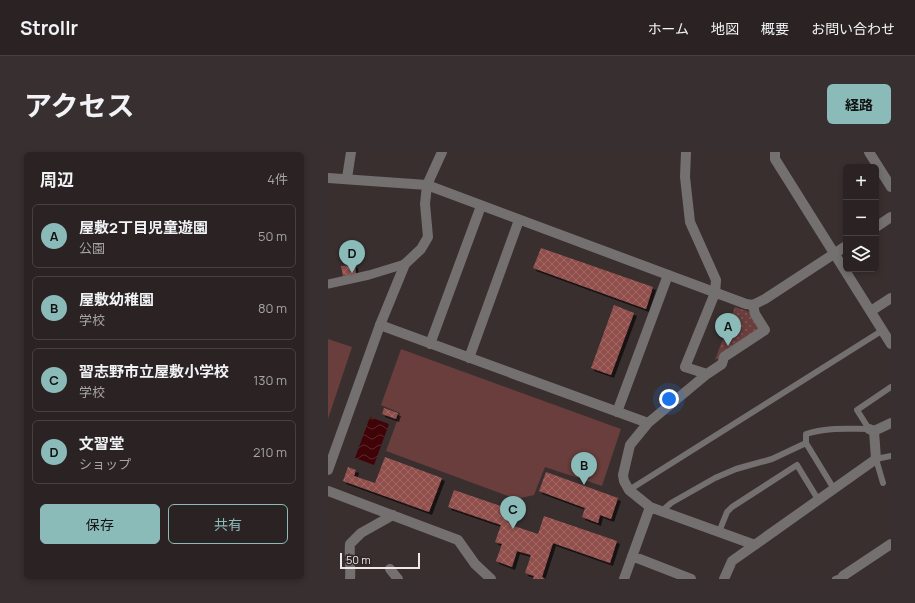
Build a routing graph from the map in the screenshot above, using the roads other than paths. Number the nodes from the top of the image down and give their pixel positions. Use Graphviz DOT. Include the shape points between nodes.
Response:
graph roads {
  1 [pos="351,152"];
  2 [pos="442,152"];
  3 [pos="686,152"];
  4 [pos="775,152"];
  5 [pos="869,152"];
  6 [pos="328,178"];
  7 [pos="347,178"];
  8 [pos="427,186"];
  9 [pos="891,187"];
  10 [pos="481,206"];
  11 [pos="891,218"];
  12 [pos="519,220"];
  13 [pos="879,225"];
  14 [pos="843,248"];
  15 [pos="835,253"];
  16 [pos="404,264"];
  17 [pos="668,275"];
  18 [pos="328,284"];
  19 [pos="715,293"];
  20 [pos="891,298"];
  21 [pos="753,304"];
  22 [pos="871,311"];
  23 [pos="380,325"];
  24 [pos="882,330"];
  25 [pos="430,344"];
  26 [pos="891,344"];
  27 [pos="469,358"];
  28 [pos="706,374"];
  29 [pos="891,387"];
  30 [pos="617,412"];
  31 [pos="648,423"];
  32 [pos="891,423"];
  33 [pos="871,430"];
  34 [pos="806,443"];
  35 [pos="891,456"];
  36 [pos="876,459"];
  37 [pos="328,470"];
  38 [pos="882,483"];
  39 [pos="834,489"];
  40 [pos="629,490"];
  41 [pos="328,491"];
  42 [pos="819,501"];
  43 [pos="650,507"];
  44 [pos="662,511"];
  45 [pos="393,515"];
  46 [pos="720,532"];
  47 [pos="891,544"];
  48 [pos="755,545"];
  49 [pos="632,556"];
  50 [pos="390,569"];
  51 [pos="840,578"];
  52 [pos="350,579"];
  53 [pos="398,579"];
  54 [pos="491,579"];
  55 [pos="624,579"];
  56 [pos="691,579"];
  57 [pos="724,579"];
  1 -- 7 [label="street"];
  2 -- 8 [label="street"];
  3 -- 19 [label="street" via="684,177 690,222 716,280"];
  4 -- 15 [label="street" via="775,159"];
  5 -- 9 [label="street"];
  6 -- 7 [label="street"];
  7 -- 8 [label="street"];
  8 -- 10 [label="street"];
  8 -- 16 [label="street" via="425,204 428,237 422,249"];
  10 -- 12 [label="street"];
  10 -- 25 [label="street"];
  11 -- 13 [label="street"];
  12 -- 17 [label="street"];
  12 -- 27 [label="street"];
  14 -- 15 [label="street"];
  15 -- 21 [label="street" via="765,299"];
  15 -- 22 [label="street"];
  16 -- 18 [label="street"];
  16 -- 23 [label="street"];
  17 -- 19 [label="street"];
  17 -- 30 [label="street"];
  19 -- 21 [label="street"];
  19 -- 28 [label="street" via="685,367"];
  20 -- 22 [label="street"];
  21 -- 28 [label="street" via="755,314 765,330 724,357 722,364"];
  22 -- 24 [label="street"];
  23 -- 25 [label="street"];
  23 -- 37 [label="street"];
  24 -- 26 [label="street"];
  24 -- 40 [label="lane"];
  25 -- 27 [label="street"];
  27 -- 30 [label="street"];
  28 -- 31 [label="street"];
  29 -- 33 [label="lane" via="857,410"];
  30 -- 31 [label="street"];
  31 -- 40 [label="street" via="630,444 623,475"];
  32 -- 33 [label="street"];
  33 -- 34 [label="lane" via="818,430 806,434"];
  33 -- 36 [label="street"];
  34 -- 39 [label="lane"];
  34 -- 44 [label="lane" via="772,459 715,478 670,503"];
  35 -- 36 [label="lane"];
  36 -- 38 [label="lane"];
  36 -- 39 [label="street"];
  39 -- 42 [label="street"];
  40 -- 43 [label="street"];
  41 -- 45 [label="street"];
  42 -- 46 [label="lane" via="796,465 732,507 727,512"];
  42 -- 48 [label="street"];
  43 -- 44 [label="street"];
  43 -- 49 [label="street"];
  44 -- 46 [label="street"];
  45 -- 52 [label="street" via="361,533 350,544"];
  45 -- 54 [label="street" via="458,540 475,564"];
  46 -- 48 [label="street"];
  47 -- 51 [label="street"];
  48 -- 57 [label="street" via="732,561"];
  49 -- 55 [label="street"];
  49 -- 56 [label="street"];
  50 -- 53 [label="street"];
}
